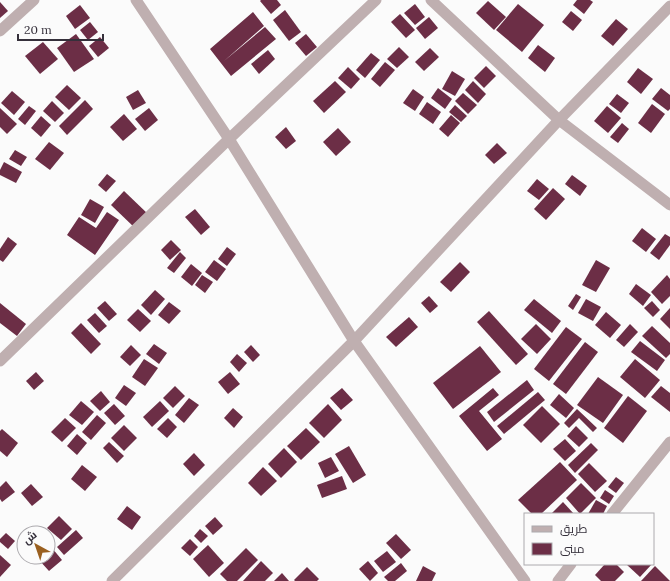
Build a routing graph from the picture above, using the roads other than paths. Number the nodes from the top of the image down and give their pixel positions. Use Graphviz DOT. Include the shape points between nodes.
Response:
graph roads {
  1 [pos="34,0"];
  2 [pos="136,0"];
  3 [pos="376,0"];
  4 [pos="431,0"];
  5 [pos="670,6"];
  6 [pos="0,30"];
  7 [pos="559,120"];
  8 [pos="229,139"];
  9 [pos="670,205"];
  10 [pos="354,341"];
  11 [pos="0,361"];
  12 [pos="670,442"];
  13 [pos="613,513"];
  14 [pos="570,565"];
  15 [pos="112,581"];
  16 [pos="525,581"];
  17 [pos="558,581"];
  1 -- 6 [label="street"];
  2 -- 8 [label="street"];
  3 -- 8 [label="street"];
  4 -- 7 [label="street"];
  5 -- 7 [label="street"];
  7 -- 9 [label="street"];
  7 -- 10 [label="street"];
  8 -- 10 [label="street"];
  8 -- 11 [label="street"];
  10 -- 15 [label="street"];
  10 -- 16 [label="street"];
  12 -- 13 [label="street"];
  14 -- 17 [label="street"];
}
